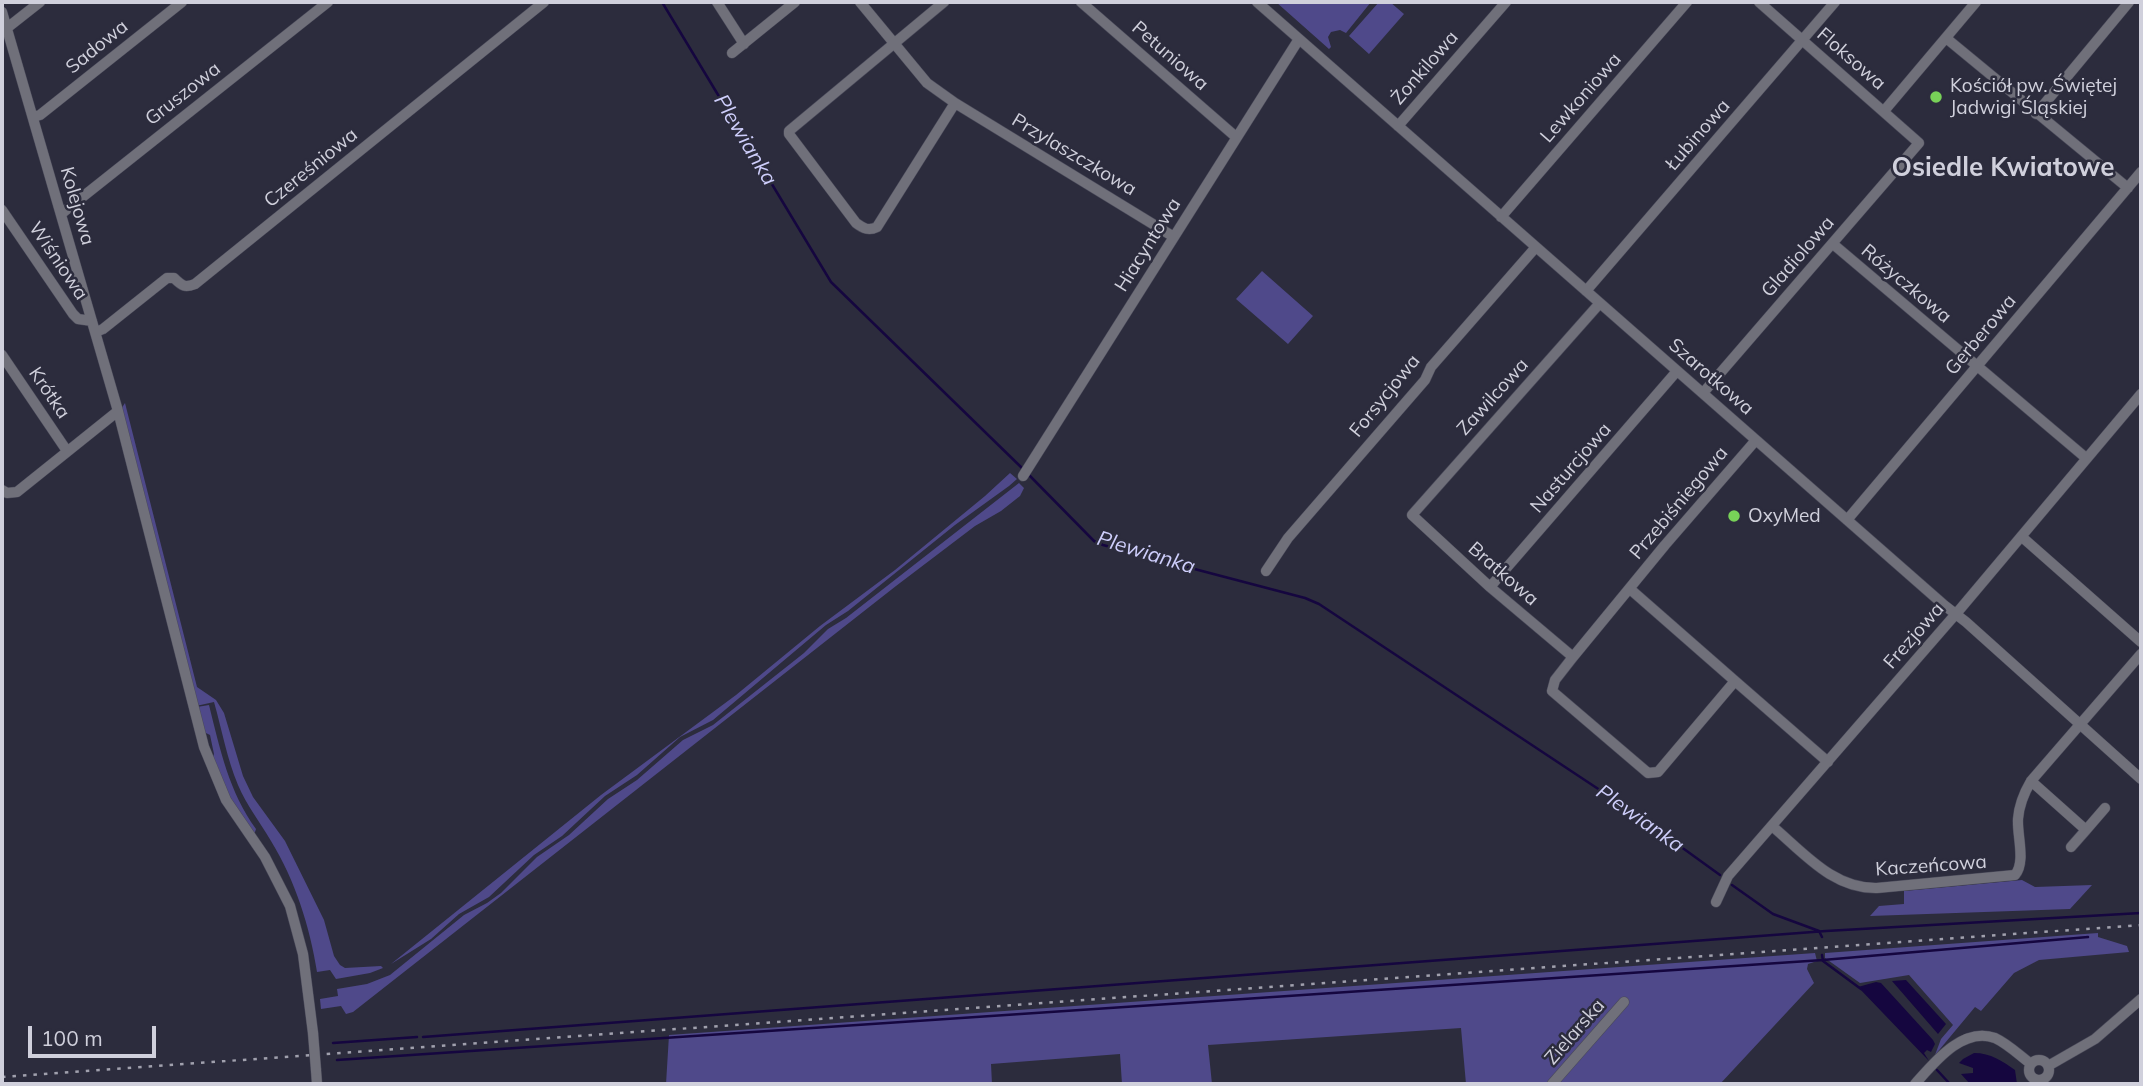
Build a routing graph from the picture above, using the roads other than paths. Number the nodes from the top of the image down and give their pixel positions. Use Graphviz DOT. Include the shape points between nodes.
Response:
graph roads {
  1 [pos="40,2"];
  2 [pos="182,2"];
  3 [pos="327,2"];
  4 [pos="544,2"];
  5 [pos="718,2"];
  6 [pos="794,2"];
  7 [pos="860,2"];
  8 [pos="944,2"];
  9 [pos="1081,2"];
  10 [pos="1257,2"];
  11 [pos="1506,2"];
  12 [pos="1687,2"];
  13 [pos="1759,2"];
  14 [pos="1835,2"];
  15 [pos="1976,2"];
  16 [pos="2129,2"];
  17 [pos="2,12"];
  18 [pos="6,28"];
  19 [pos="1946,38"];
  20 [pos="1299,39"];
  21 [pos="1802,41"];
  22 [pos="893,43"];
  23 [pos="744,44"];
  24 [pos="732,54"];
  25 [pos="955,103"];
  26 [pos="1884,111"];
  27 [pos="2036,114"];
  28 [pos="33,117"];
  29 [pos="1398,126"];
  30 [pos="1236,137"];
  31 [pos="1919,143"];
  32 [pos="2141,172"];
  33 [pos="2128,188"];
  34 [pos="2,210"];
  35 [pos="61,214"];
  36 [pos="1501,217"];
  37 [pos="1174,237"];
  38 [pos="1833,244"];
  39 [pos="1536,247"];
  40 [pos="1586,291"];
  41 [pos="1600,303"];
  42 [pos="92,321"];
  43 [pos="96,332"];
  44 [pos="2,355"];
  45 [pos="1977,367"];
  46 [pos="1677,371"];
  47 [pos="1703,393"];
  48 [pos="2141,394"];
  49 [pos="118,411"];
  50 [pos="1756,440"];
  51 [pos="66,451"];
  52 [pos="2086,458"];
  53 [pos="1025,473"];
  54 [pos="4,491"];
  55 [pos="1412,515"];
  56 [pos="1847,520"];
  57 [pos="2022,537"];
  58 [pos="1266,570"];
  59 [pos="1490,587"];
  60 [pos="1630,589"];
  61 [pos="1956,614"];
  62 [pos="2141,642"];
  63 [pos="2141,654"];
  64 [pos="1573,657"];
  65 [pos="1735,681"];
  66 [pos="2079,724"];
  67 [pos="1828,762"];
  68 [pos="2141,779"];
  69 [pos="2031,781"];
  70 [pos="2105,808"];
  71 [pos="1772,826"];
  72 [pos="2086,830"];
  73 [pos="2071,847"];
  74 [pos="1716,902"];
  75 [pos="2141,999"];
  76 [pos="1624,1002"];
  77 [pos="2031,1064"];
  78 [pos="2048,1066"];
  79 [pos="2033,1082"];
  80 [pos="317,1084"];
  81 [pos="1552,1084"];
  82 [pos="1915,1084"];
  1 -- 18 [label="street"];
  2 -- 28 [label="street, Sadowa"];
  3 -- 35 [label="street, Gruszowa"];
  4 -- 43 [label="street, Czereśniowa" via="195,284 181,286 167,278"];
  5 -- 23 [label="street"];
  6 -- 23 [label="street"];
  7 -- 22 [label="street, Przylaszczkowa"];
  8 -- 22 [label="street"];
  9 -- 30 [label="street, Petuniowa"];
  10 -- 20 [label="street, Szarotkowa"];
  11 -- 29 [label="street, Żonkilowa"];
  12 -- 36 [label="street, Lewkoniowa"];
  13 -- 21 [label="street, Floksowa"];
  14 -- 21 [label="street, Łubinowa"];
  15 -- 19 [label="street"];
  16 -- 27 [label="street"];
  17 -- 18 [label="street, Kolejowa"];
  18 -- 28 [label="street, Kolejowa"];
  19 -- 26 [label="street"];
  19 -- 27 [label="street"];
  20 -- 29 [label="street, Szarotkowa"];
  20 -- 30 [label="street, Hiacyntowa"];
  21 -- 26 [label="street, Floksowa"];
  21 -- 40 [label="street, Łubinowa"];
  22 -- 25 [label="street, Przylaszczkowa" via="927,83"];
  22 -- 25 [label="street" via="788,132 860,227 877,227"];
  23 -- 24 [label="street"];
  25 -- 37 [label="street, Przylaszczkowa"];
  26 -- 31 [label="street, Floksowa"];
  27 -- 33 [label="street"];
  28 -- 35 [label="street, Kolejowa"];
  29 -- 36 [label="street, Szarotkowa"];
  30 -- 37 [label="street, Hiacyntowa"];
  31 -- 38 [label="street, Gladiolowa"];
  32 -- 33 [label="street, Gerberowa"];
  33 -- 45 [label="street, Gerberowa"];
  34 -- 42 [label="street, Wiśniowa" via="73,314"];
  35 -- 42 [label="street, Kolejowa"];
  36 -- 39 [label="street, Szarotkowa"];
  37 -- 53 [label="street, Hiacyntowa"];
  38 -- 45 [label="street, Różyczkowa"];
  38 -- 47 [label="street, Gladiolowa"];
  39 -- 40 [label="street, Szarotkowa"];
  39 -- 58 [label="street, Forsycjowa" via="1287,538"];
  40 -- 41 [label="street, Szarotkowa"];
  41 -- 46 [label="street, Szarotkowa"];
  41 -- 55 [label="street, Zawilcowa"];
  42 -- 43 [label="street, Kolejowa"];
  43 -- 49 [label="street, Kolejowa"];
  44 -- 51 [label="street, Krótka"];
  45 -- 52 [label="street, Różyczkowa"];
  45 -- 56 [label="street, Gerberowa"];
  46 -- 47 [label="street, Szarotkowa"];
  46 -- 59 [label="street, Nasturcjowa"];
  47 -- 50 [label="street, Szarotkowa"];
  48 -- 52 [label="street, Frezjowa"];
  49 -- 51 [label="street"];
  49 -- 80 [label="street, Kolejowa, bridge" via="204,747 226,800 275,873 290,906 303,954"];
  50 -- 56 [label="street, Szarotkowa"];
  50 -- 60 [label="street, Przebiśniegowa"];
  51 -- 54 [label="street" via="17,492"];
  52 -- 57 [label="street, Frezjowa"];
  55 -- 59 [label="street, Bratkowa"];
  56 -- 61 [label="street, Szarotkowa"];
  57 -- 61 [label="street, Frezjowa"];
  57 -- 62 [label="street"];
  59 -- 64 [label="street, Bratkowa"];
  60 -- 64 [label="street, Przebiśniegowa"];
  60 -- 65 [label="street, Przebiśniegowa"];
  61 -- 66 [label="street, Szarotkowa"];
  61 -- 67 [label="street, Frezjowa"];
  63 -- 66 [label="street, Kaczeńcowa"];
  64 -- 65 [label="street, Przebiśniegowa" via="1552,691 1648,773 1658,772"];
  65 -- 67 [label="street, Przebiśniegowa"];
  66 -- 68 [label="street, Szarotkowa"];
  66 -- 69 [label="street, Kaczeńcowa"];
  67 -- 71 [label="street, Frezjowa"];
  69 -- 71 [label="street, Kaczeńcowa" via="2019,815 2019,871 2009,877 1854,887 1829,874"];
  69 -- 72 [label="street"];
  70 -- 72 [label="street"];
  71 -- 74 [label="street, Frezjowa" via="1725,881"];
  72 -- 73 [label="street"];
  75 -- 78 [label="street" via="2095,1039"];
  76 -- 81 [label="street, Zielarska"];
  77 -- 78 [label="street" via="2040,1060"];
  77 -- 79 [label="street" via="2028,1071"];
  77 -- 82 [label="street" via="1995,1039 1976,1035 1926,1069"];
  78 -- 79 [label="street" via="2045,1079"];
}
